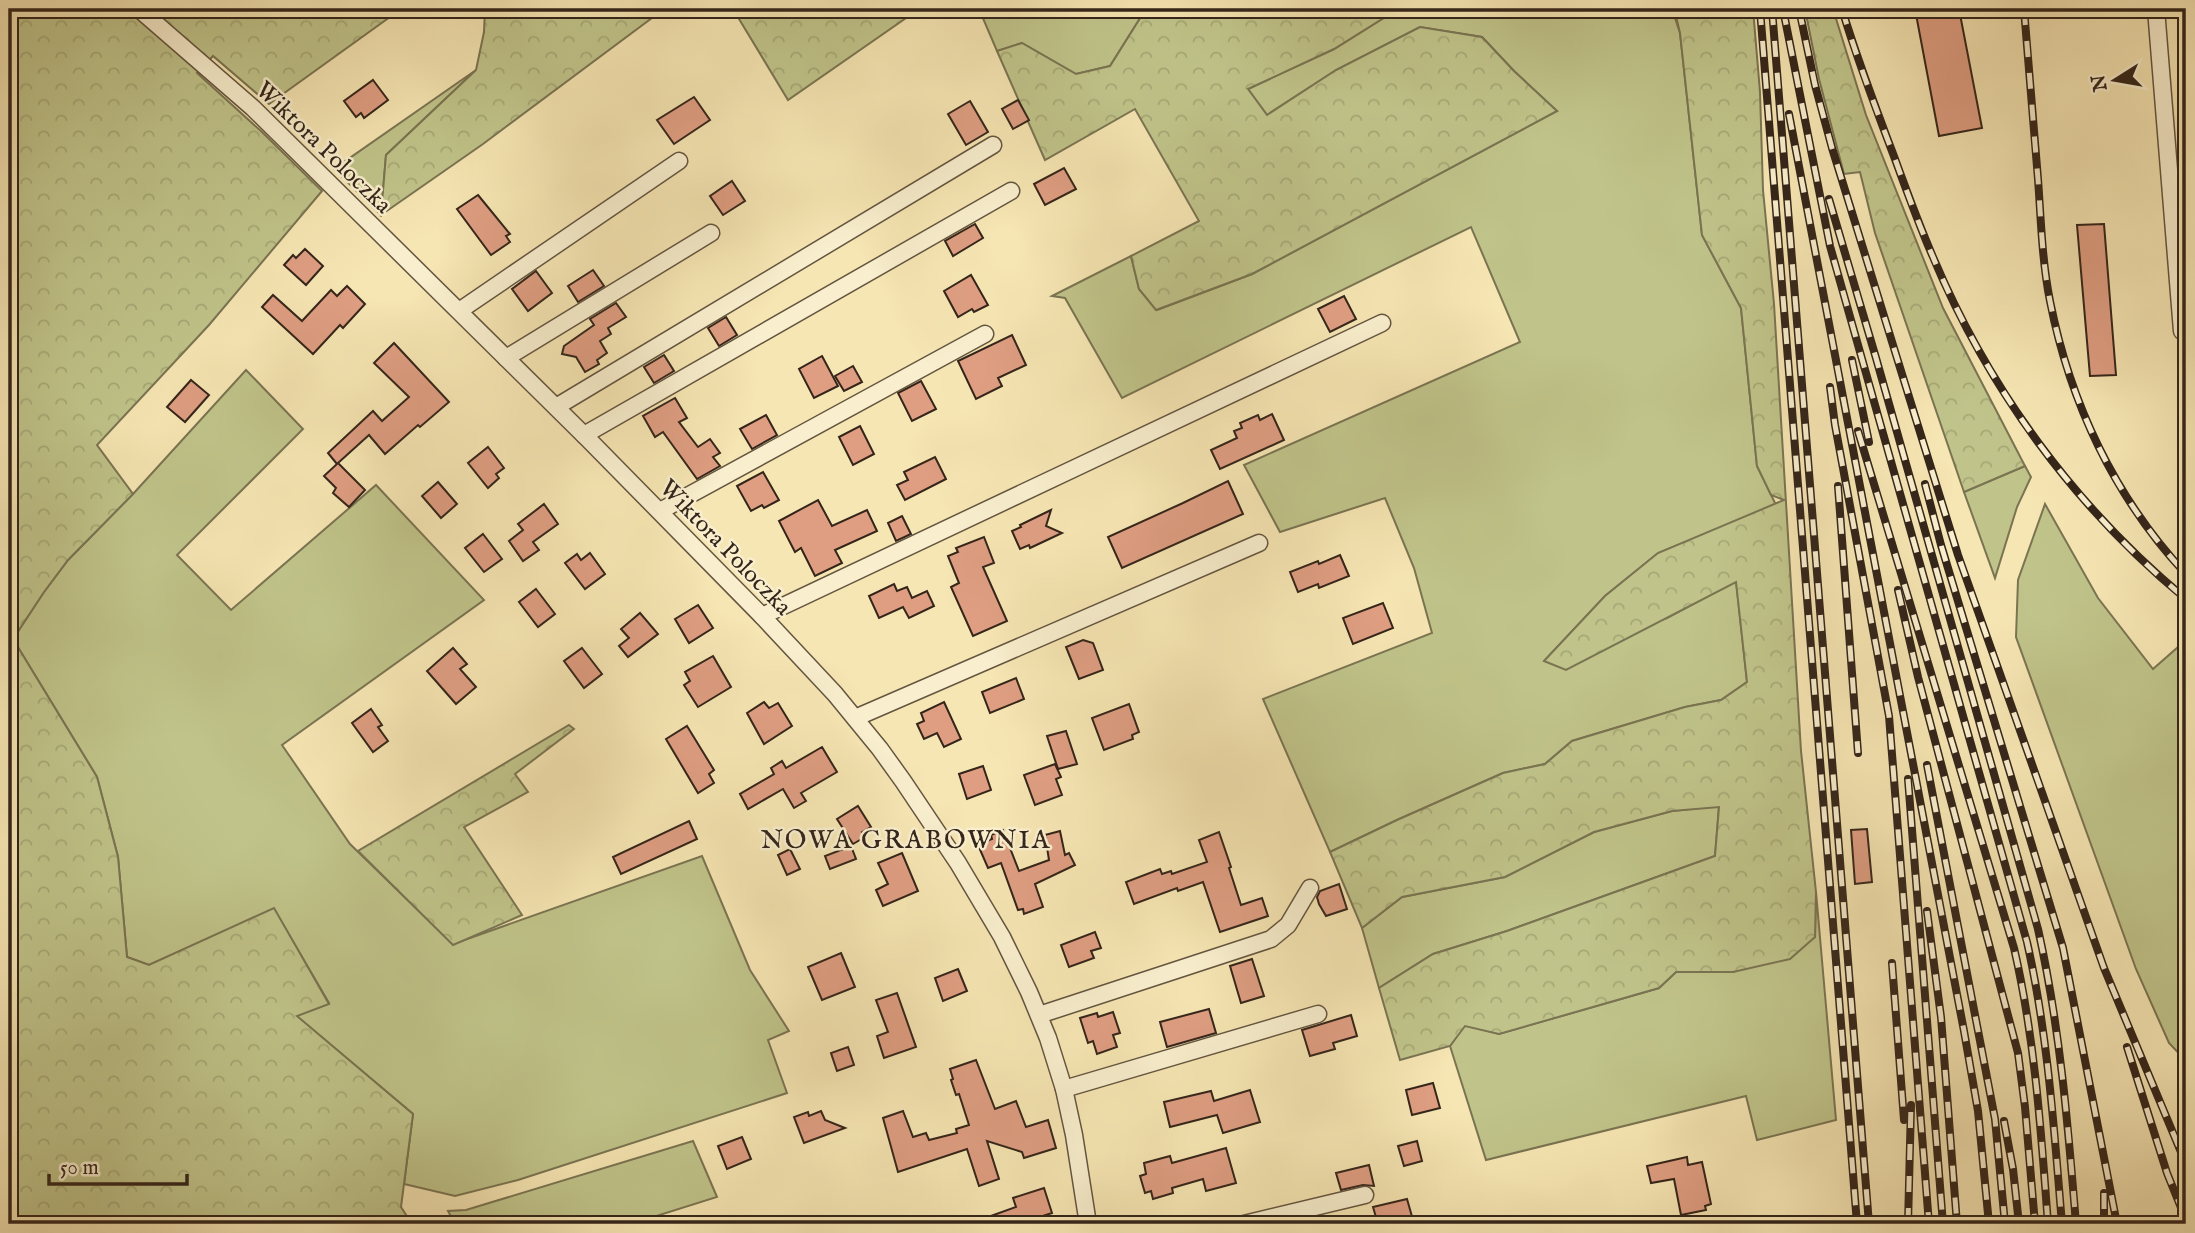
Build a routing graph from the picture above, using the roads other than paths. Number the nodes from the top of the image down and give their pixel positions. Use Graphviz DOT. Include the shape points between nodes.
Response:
graph roads {
  1 [pos="139,9"];
  2 [pos="2156,9"];
  3 [pos="993,145"];
  4 [pos="679,161"];
  5 [pos="1010,191"];
  6 [pos="711,233"];
  7 [pos="459,311"];
  8 [pos="1382,323"];
  9 [pos="2186,331"];
  10 [pos="985,334"];
  11 [pos="506,358"];
  12 [pos="556,407"];
  13 [pos="584,435"];
  14 [pos="660,511"];
  15 [pos="1259,543"];
  16 [pos="762,616"];
  17 [pos="855,718"];
  18 [pos="1310,888"];
  19 [pos="1318,1014"];
  20 [pos="1039,1015"];
  21 [pos="1064,1089"];
  22 [pos="1365,1195"];
  23 [pos="1088,1224"];
  24 [pos="1244,1224"];
  1 -- 7 [label="street, Wiktora Poloczka" via="253,108"];
  2 -- 9 [label="street" via="2182,331"];
  3 -- 12 [label="street"];
  4 -- 7 [label="street"];
  5 -- 13 [label="street"];
  6 -- 11 [label="street"];
  7 -- 11 [label="street, Wiktora Poloczka"];
  8 -- 16 [label="street"];
  10 -- 14 [label="street"];
  11 -- 12 [label="street, Wiktora Poloczka"];
  12 -- 13 [label="street, Wiktora Poloczka"];
  13 -- 14 [label="street, Wiktora Poloczka"];
  14 -- 16 [label="street, Wiktora Poloczka"];
  15 -- 17 [label="street"];
  16 -- 17 [label="street, Wiktora Poloczka"];
  17 -- 20 [label="street, Wiktora Poloczka" via="958,863 1002,937"];
  18 -- 20 [label="street" via="1288,925 1272,939"];
  19 -- 21 [label="street"];
  20 -- 21 [label="street, Wiktora Poloczka"];
  21 -- 23 [label="street, Wiktora Poloczka"];
  22 -- 24 [label="street"];
}
